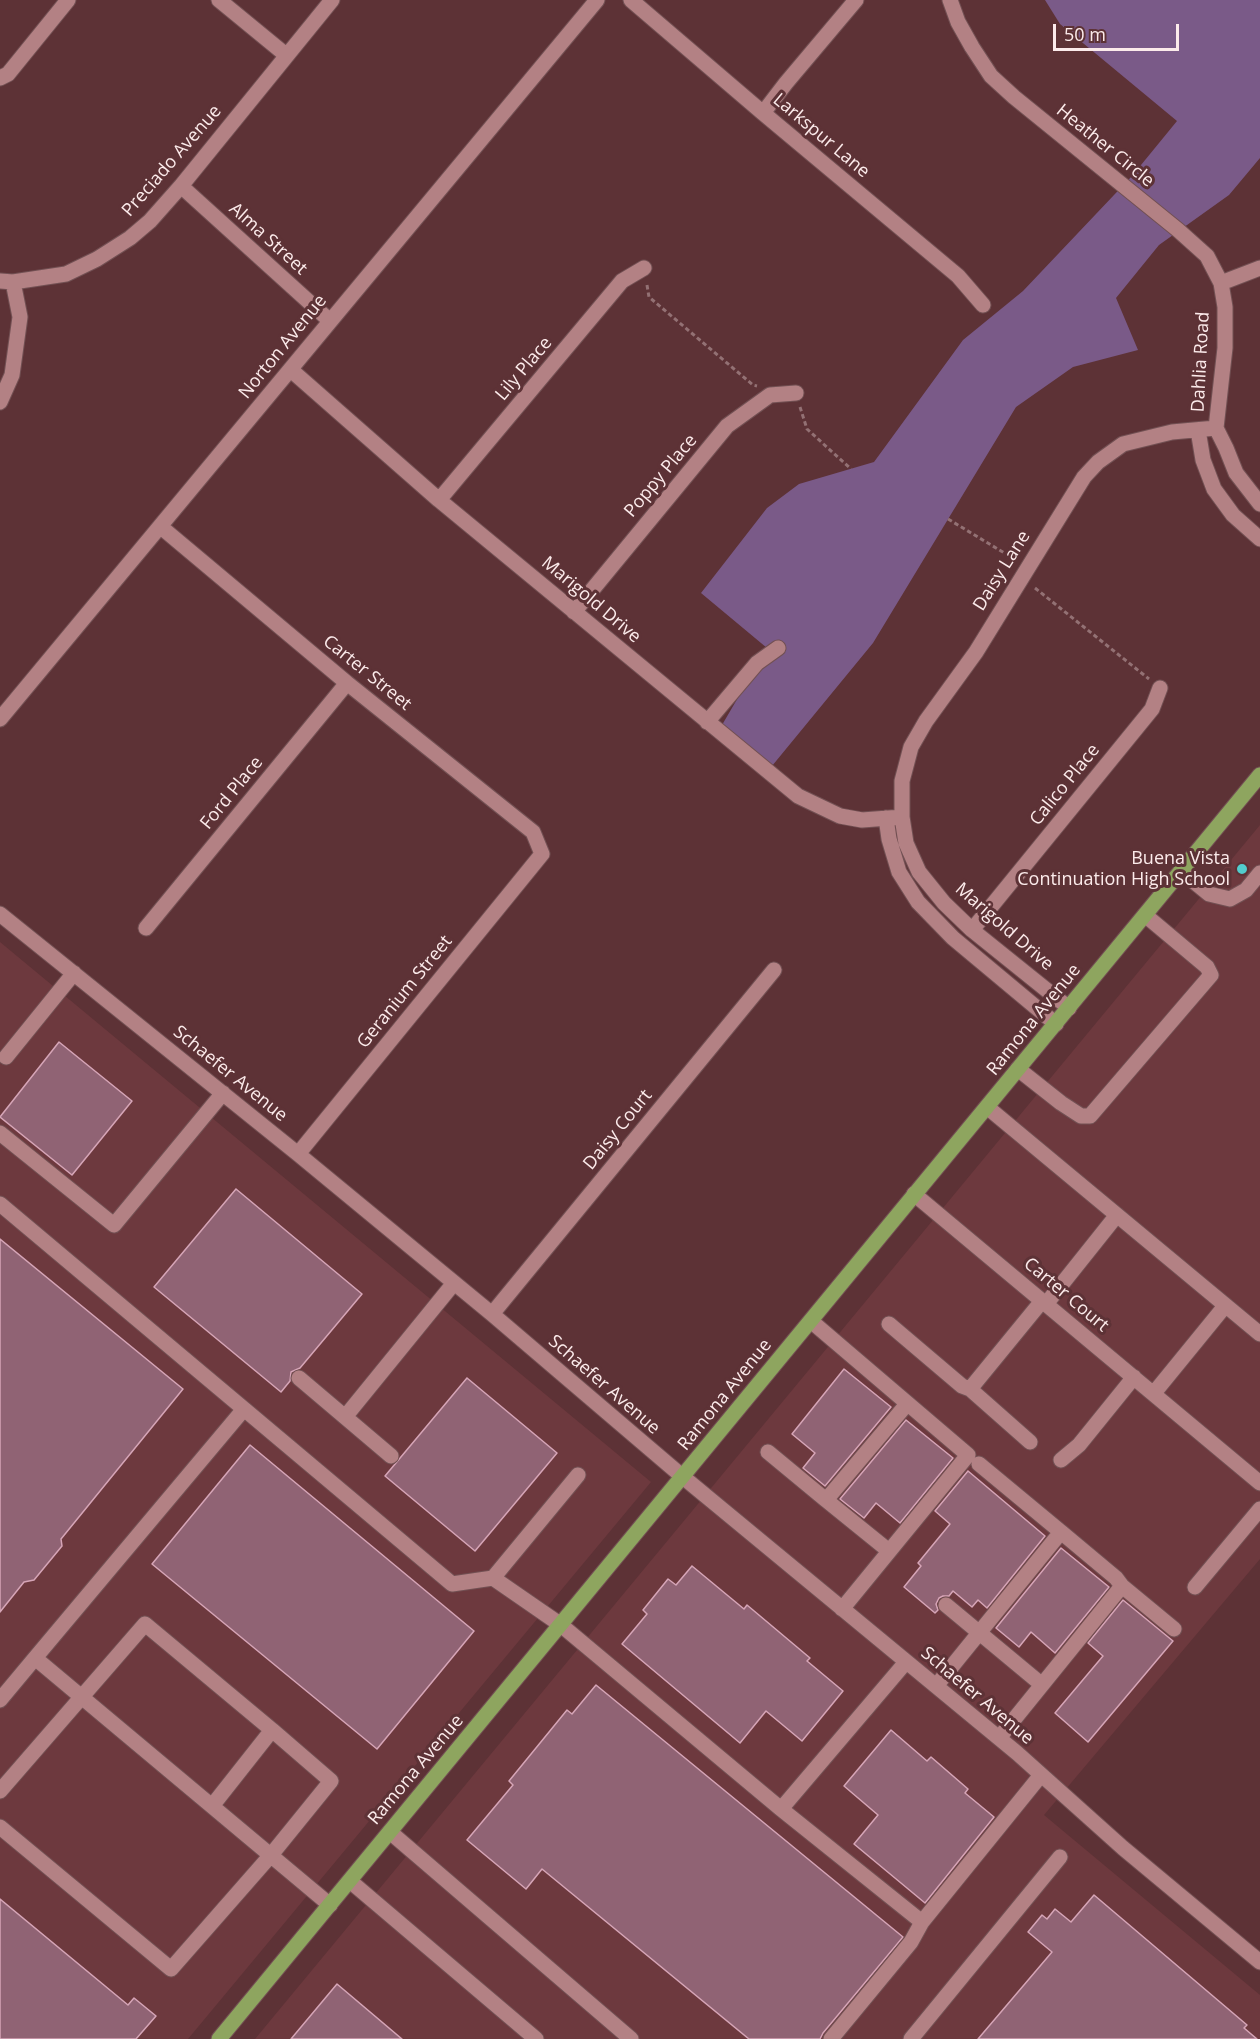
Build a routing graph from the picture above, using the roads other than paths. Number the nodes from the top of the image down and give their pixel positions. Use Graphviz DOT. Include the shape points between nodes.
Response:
graph roads {
  1 [pos="68,0"];
  2 [pos="219,0"];
  3 [pos="332,0"];
  4 [pos="597,0"];
  5 [pos="631,0"];
  6 [pos="856,0"];
  7 [pos="950,0"];
  8 [pos="286,55"];
  9 [pos="0,78"];
  10 [pos="763,113"];
  11 [pos="180,186"];
  12 [pos="644,268"];
  13 [pos="1260,268"];
  14 [pos="7,281"];
  15 [pos="1221,283"];
  16 [pos="983,305"];
  17 [pos="329,320"];
  18 [pos="291,370"];
  19 [pos="796,393"];
  20 [pos="0,402"];
  21 [pos="1216,428"];
  22 [pos="1198,430"];
  23 [pos="439,500"];
  24 [pos="1260,504"];
  25 [pos="161,527"];
  26 [pos="1260,539"];
  27 [pos="574,612"];
  28 [pos="778,648"];
  29 [pos="347,683"];
  30 [pos="1160,688"];
  31 [pos="0,719"];
  32 [pos="707,722"];
  33 [pos="1260,775"];
  34 [pos="902,817"];
  35 [pos="886,818"];
  36 [pos="542,854"];
  37 [pos="1181,871"];
  38 [pos="1260,873"];
  39 [pos="0,914"];
  40 [pos="1144,915"];
  41 [pos="146,928"];
  42 [pos="972,930"];
  43 [pos="774,970"];
  44 [pos="74,973"];
  45 [pos="1069,1008"];
  46 [pos="1056,1023"];
  47 [pos="6,1057"];
  48 [pos="1018,1069"];
  49 [pos="223,1093"];
  50 [pos="987,1107"];
  51 [pos="0,1133"];
  52 [pos="298,1154"];
  53 [pos="914,1194"];
  54 [pos="0,1204"];
  55 [pos="1117,1215"];
  56 [pos="454,1282"];
  57 [pos="1044,1303"];
  58 [pos="1225,1306"];
  59 [pos="492,1314"];
  60 [pos="811,1321"];
  61 [pos="889,1324"];
  62 [pos="1260,1334"];
  63 [pos="1134,1377"];
  64 [pos="299,1378"];
  65 [pos="970,1389"];
  66 [pos="1154,1393"];
  67 [pos="907,1404"];
  68 [pos="244,1409"];
  69 [pos="345,1416"];
  70 [pos="1030,1442"];
  71 [pos="768,1452"];
  72 [pos="391,1456"];
  73 [pos="1061,1460"];
  74 [pos="979,1464"];
  75 [pos="578,1475"];
  76 [pos="683,1477"];
  77 [pos="1260,1483"];
  78 [pos="826,1500"];
  79 [pos="1260,1509"];
  80 [pos="1061,1532"];
  81 [pos="889,1551"];
  82 [pos="493,1578"];
  83 [pos="1122,1586"];
  84 [pos="1195,1587"];
  85 [pos="946,1605"];
  86 [pos="842,1609"];
  87 [pos="561,1625"];
  88 [pos="1174,1629"];
  89 [pos="979,1632"];
  90 [pos="35,1659"];
  91 [pos="906,1662"];
  92 [pos="1041,1684"];
  93 [pos="936,1686"];
  94 [pos="81,1697"];
  95 [pos="0,1700"];
  96 [pos="272,1730"];
  97 [pos="999,1738"];
  98 [pos="1041,1775"];
  99 [pos="0,1791"];
  100 [pos="212,1806"];
  101 [pos="781,1809"];
  102 [pos="0,1827"];
  103 [pos="390,1832"];
  104 [pos="271,1855"];
  105 [pos="1060,1857"];
  106 [pos="350,1881"];
  107 [pos="330,1905"];
  108 [pos="922,1922"];
  109 [pos="1260,1962"];
  110 [pos="219,2039"];
  111 [pos="536,2039"];
  112 [pos="631,2039"];
  113 [pos="831,2039"];
  114 [pos="911,2039"];
  1 -- 9 [label="street" via="8,74"];
  2 -- 8 [label="street"];
  3 -- 8 [label="street, Preciado Avenue"];
  4 -- 17 [label="street, Norton Avenue"];
  5 -- 10 [label="street, Larkspur Lane"];
  6 -- 10 [label="street"];
  7 -- 15 [label="street, Heather Circle" via="967,39 991,76 1207,256"];
  8 -- 11 [label="street, Preciado Avenue"];
  10 -- 16 [label="street, Larkspur Lane" via="958,276"];
  11 -- 14 [label="street, Preciado Avenue" via="150,221 97,259 66,274"];
  11 -- 17 [label="street, Alma Street"];
  12 -- 23 [label="street, Lily Place" via="622,281"];
  13 -- 15 [label="street"];
  14 -- 20 [label="street" via="20,317 12,375"];
  15 -- 21 [label="street, Dahlia Road" via="1225,348"];
  17 -- 18 [label="street, Norton Avenue"];
  18 -- 23 [label="street, Marigold Drive"];
  18 -- 25 [label="street, Norton Avenue"];
  19 -- 27 [label="street, Poppy Place" via="770,395 727,426"];
  21 -- 22 [label="street, Daisy Lane"];
  21 -- 24 [label="street, Dahlia Road" via="1236,473"];
  22 -- 26 [label="street, Dahlia Road" via="1203,460 1214,489 1233,515"];
  22 -- 34 [label="street, Daisy Lane" via="1123,444 1084,477 975,652 910,747 902,781"];
  23 -- 27 [label="street, Marigold Drive"];
  25 -- 29 [label="street, Carter Street"];
  25 -- 31 [label="street, Norton Avenue"];
  27 -- 32 [label="street, Marigold Drive"];
  28 -- 32 [label="street" via="757,663"];
  29 -- 36 [label="street, Carter Street" via="533,832"];
  29 -- 41 [label="street, Ford Place"];
  30 -- 42 [label="street, Calico Place" via="1152,709"];
  32 -- 35 [label="street, Marigold Drive" via="798,796 840,816 861,820"];
  33 -- 37 [label="main road, Ramona Avenue"];
  34 -- 35 [label="street, Marigold Drive"];
  34 -- 42 [label="street, Marigold Drive" via="906,843 919,872"];
  35 -- 46 [label="street" via="899,872 918,902 953,938"];
  36 -- 52 [label="street, Geranium Street"];
  37 -- 38 [label="street" via="1209,894 1230,899 1246,890"];
  37 -- 40 [label="main road, Ramona Avenue"];
  39 -- 44 [label="street, Schaefer Avenue"];
  40 -- 45 [label="main road, Ramona Avenue"];
  40 -- 48 [label="street" via="1207,967 1211,975 1089,1116 1075,1112"];
  42 -- 45 [label="street, Marigold Drive"];
  43 -- 59 [label="street, Daisy Court"];
  44 -- 47 [label="street"];
  44 -- 49 [label="street, Schaefer Avenue"];
  45 -- 46 [label="main road, Ramona Avenue"];
  46 -- 48 [label="main road, Ramona Avenue"];
  48 -- 50 [label="main road, Ramona Avenue"];
  49 -- 51 [label="street" via="114,1225"];
  49 -- 52 [label="street, Schaefer Avenue"];
  50 -- 53 [label="main road, Ramona Avenue"];
  50 -- 55 [label="street"];
  52 -- 56 [label="street, Schaefer Avenue"];
  53 -- 57 [label="street, Carter Court"];
  53 -- 60 [label="main road, Ramona Avenue"];
  54 -- 68 [label="street"];
  55 -- 57 [label="street"];
  55 -- 58 [label="street"];
  56 -- 59 [label="street, Schaefer Avenue"];
  56 -- 69 [label="street"];
  57 -- 63 [label="street, Carter Court"];
  57 -- 65 [label="street"];
  58 -- 62 [label="street"];
  58 -- 66 [label="street"];
  59 -- 76 [label="street, Schaefer Avenue"];
  60 -- 67 [label="street"];
  60 -- 76 [label="main road, Ramona Avenue"];
  61 -- 65 [label="street"];
  63 -- 66 [label="street, Carter Court"];
  63 -- 73 [label="street" via="1079,1445"];
  64 -- 69 [label="street"];
  65 -- 70 [label="street"];
  66 -- 77 [label="street, Carter Court"];
  67 -- 78 [label="street"];
  67 -- 81 [label="street" via="968,1455"];
  68 -- 82 [label="street" via="452,1584"];
  68 -- 90 [label="street"];
  69 -- 72 [label="street"];
  71 -- 78 [label="street"];
  74 -- 80 [label="street"];
  75 -- 82 [label="street"];
  76 -- 86 [label="street, Schaefer Avenue"];
  76 -- 87 [label="main road, Ramona Avenue"];
  78 -- 81 [label="street"];
  79 -- 84 [label="street"];
  80 -- 83 [label="street"];
  80 -- 89 [label="street"];
  81 -- 86 [label="street"];
  82 -- 87 [label="street"];
  83 -- 88 [label="street"];
  83 -- 92 [label="street"];
  85 -- 89 [label="street"];
  86 -- 91 [label="street, Schaefer Avenue"];
  87 -- 101 [label="street"];
  87 -- 103 [label="main road, Ramona Avenue"];
  89 -- 92 [label="street"];
  89 -- 93 [label="street"];
  90 -- 94 [label="street"];
  90 -- 95 [label="street"];
  91 -- 93 [label="street, Schaefer Avenue"];
  91 -- 101 [label="street"];
  92 -- 97 [label="street"];
  93 -- 97 [label="street, Schaefer Avenue"];
  94 -- 96 [label="street" via="145,1624"];
  94 -- 99 [label="street"];
  94 -- 100 [label="street"];
  96 -- 100 [label="street"];
  96 -- 104 [label="street" via="331,1781"];
  97 -- 98 [label="street, Schaefer Avenue"];
  98 -- 108 [label="street"];
  98 -- 109 [label="street, Schaefer Avenue"];
  100 -- 104 [label="street"];
  101 -- 108 [label="street"];
  102 -- 104 [label="street" via="171,1969"];
  103 -- 106 [label="main road, Ramona Avenue"];
  103 -- 112 [label="street"];
  104 -- 107 [label="street"];
  105 -- 114 [label="street"];
  106 -- 107 [label="main road, Ramona Avenue"];
  106 -- 111 [label="street"];
  107 -- 110 [label="main road, Ramona Avenue"];
  108 -- 113 [label="street" via="911,1942"];
}
